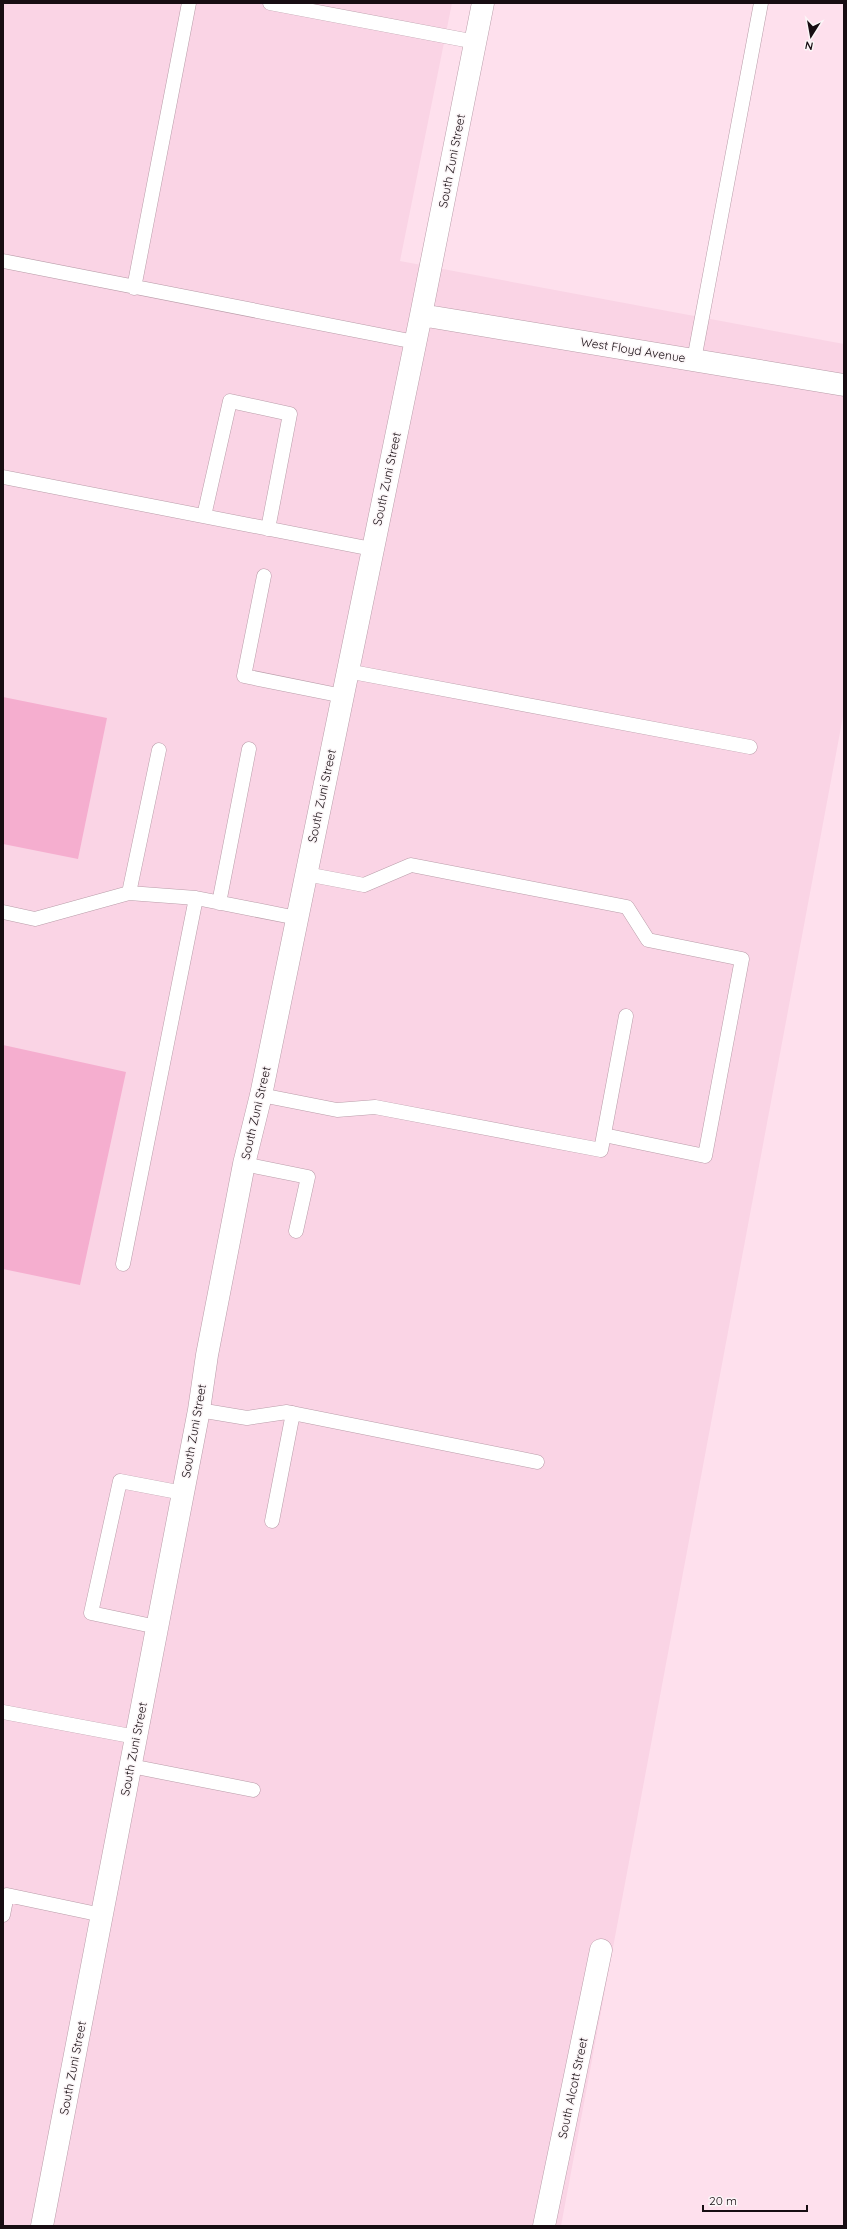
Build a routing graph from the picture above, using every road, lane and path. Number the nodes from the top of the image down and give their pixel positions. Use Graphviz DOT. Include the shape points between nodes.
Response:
graph roads {
  1 [pos="189,3"];
  2 [pos="270,3"];
  3 [pos="483,3"];
  4 [pos="761,3"];
  5 [pos="476,42"];
  6 [pos="3,261"];
  7 [pos="134,288"];
  8 [pos="421,315"];
  9 [pos="415,342"];
  10 [pos="694,360"];
  11 [pos="844,385"];
  12 [pos="3,477"];
  13 [pos="204,516"];
  14 [pos="268,529"];
  15 [pos="372,549"];
  16 [pos="264,576"];
  17 [pos="347,671"];
  18 [pos="342,696"];
  19 [pos="750,747"];
  20 [pos="249,749"];
  21 [pos="159,750"];
  22 [pos="306,874"];
  23 [pos="129,893"];
  24 [pos="196,898"];
  25 [pos="219,902"];
  26 [pos="3,912"];
  27 [pos="297,918"];
  28 [pos="626,1016"];
  29 [pos="261,1095"];
  30 [pos="604,1135"];
  31 [pos="244,1164"];
  32 [pos="296,1231"];
  33 [pos="123,1264"];
  34 [pos="199,1410"];
  35 [pos="293,1413"];
  36 [pos="537,1462"];
  37 [pos="183,1493"];
  38 [pos="272,1521"];
  39 [pos="157,1627"];
  40 [pos="3,1712"];
  41 [pos="136,1738"];
  42 [pos="131,1766"];
  43 [pos="253,1790"];
  44 [pos="3,1915"];
  45 [pos="102,1915"];
  46 [pos="601,1950"];
  47 [pos="42,2226"];
  48 [pos="544,2226"];
  1 -- 7 [label="lane"];
  2 -- 5 [label="lane"];
  3 -- 5 [label="street, South Zuni Street"];
  4 -- 10 [label="lane"];
  5 -- 8 [label="street, South Zuni Street"];
  6 -- 7 [label="lane"];
  7 -- 9 [label="lane"];
  8 -- 9 [label="street, South Zuni Street"];
  8 -- 10 [label="street, West Floyd Avenue"];
  9 -- 15 [label="street, South Zuni Street"];
  10 -- 11 [label="street, West Floyd Avenue"];
  12 -- 13 [label="lane"];
  13 -- 14 [label="lane"];
  13 -- 14 [label="lane" via="230,401 290,414"];
  14 -- 15 [label="lane"];
  15 -- 17 [label="street, South Zuni Street"];
  16 -- 18 [label="lane" via="244,676"];
  17 -- 18 [label="street, South Zuni Street"];
  17 -- 19 [label="lane"];
  18 -- 22 [label="street, South Zuni Street"];
  20 -- 25 [label="lane"];
  21 -- 23 [label="lane"];
  22 -- 27 [label="street, South Zuni Street"];
  22 -- 30 [label="lane" via="364,885 411,865 627,907 648,940 742,959 705,1156"];
  23 -- 24 [label="lane"];
  23 -- 26 [label="lane" via="35,919"];
  24 -- 25 [label="lane"];
  24 -- 33 [label="lane"];
  25 -- 27 [label="lane"];
  27 -- 29 [label="street, South Zuni Street"];
  28 -- 30 [label="lane"];
  29 -- 30 [label="lane" via="337,1110 375,1107 602,1150"];
  29 -- 31 [label="street, South Zuni Street"];
  31 -- 32 [label="lane" via="308,1177"];
  31 -- 34 [label="street, South Zuni Street" via="207,1355"];
  34 -- 35 [label="lane" via="247,1418"];
  34 -- 37 [label="street, South Zuni Street"];
  35 -- 36 [label="lane"];
  35 -- 38 [label="lane"];
  37 -- 39 [label="street, South Zuni Street"];
  37 -- 39 [label="lane" via="120,1481 91,1613"];
  39 -- 41 [label="street, South Zuni Street"];
  40 -- 41 [label="lane"];
  41 -- 42 [label="street, South Zuni Street"];
  42 -- 43 [label="lane"];
  42 -- 45 [label="street, South Zuni Street"];
  44 -- 45 [label="lane" via="7,1896"];
  45 -- 47 [label="street, South Zuni Street"];
  46 -- 48 [label="street, South Alcott Street"];
}
